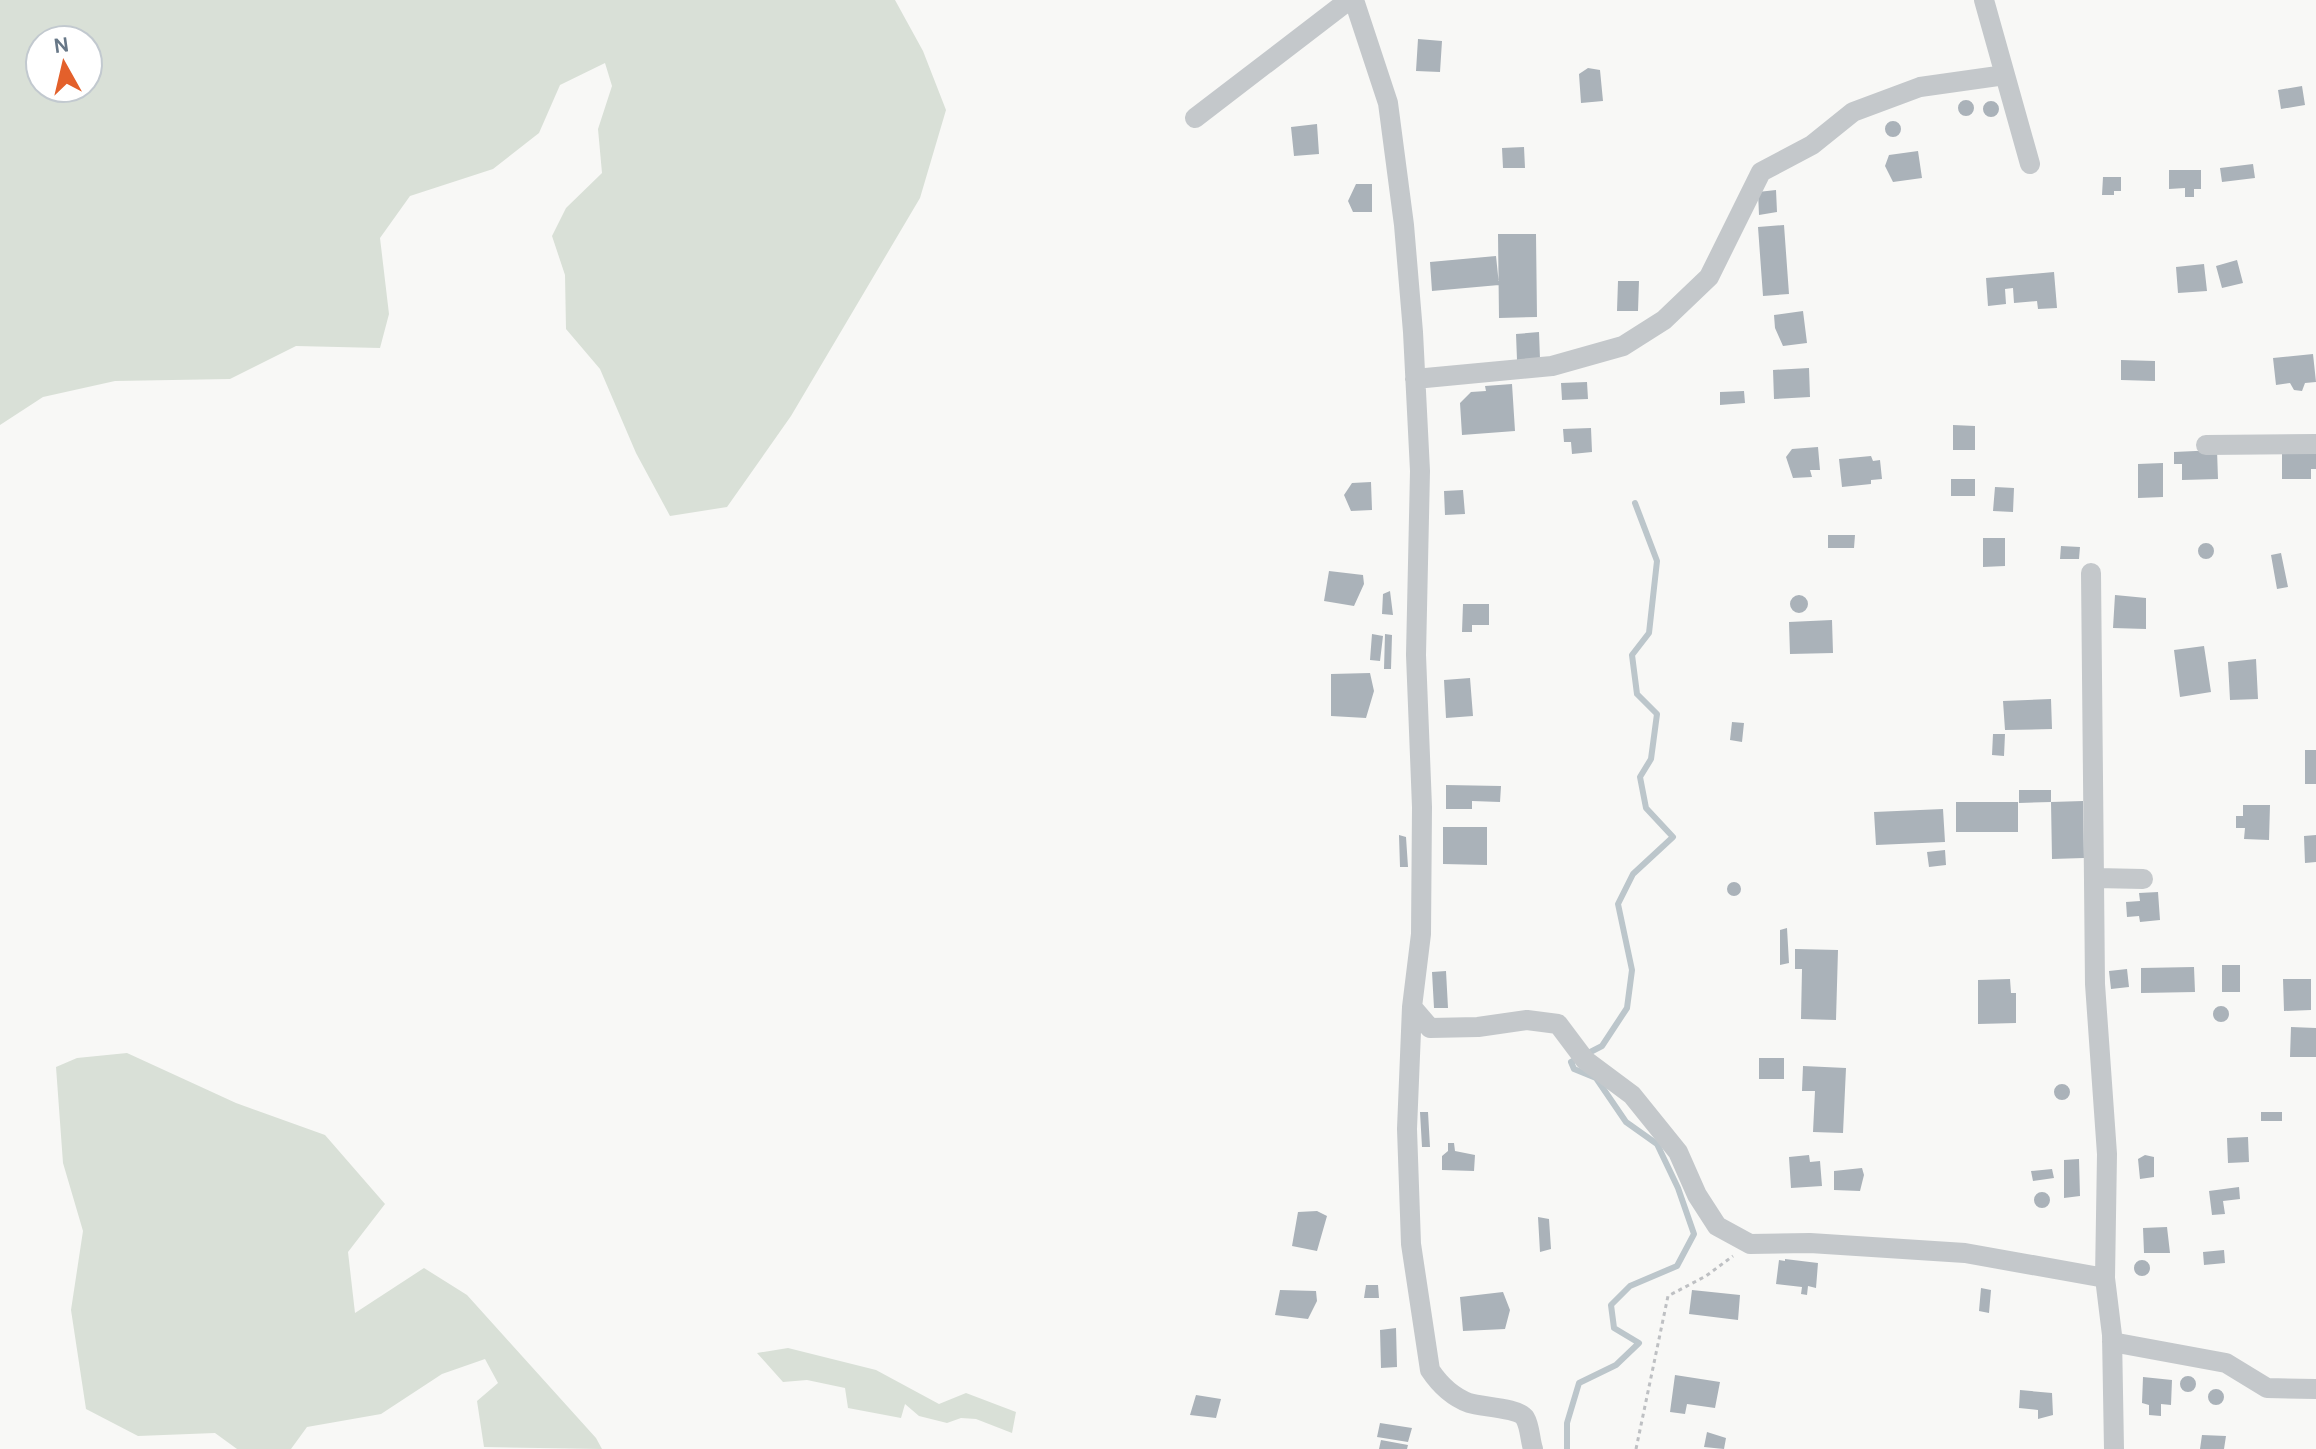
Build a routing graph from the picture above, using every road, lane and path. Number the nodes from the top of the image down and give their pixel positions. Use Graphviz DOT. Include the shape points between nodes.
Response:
graph roads {
  1 [pos="1351,0"];
  2 [pos="1984,0"];
  3 [pos="2005,75"];
  4 [pos="1195,118"];
  5 [pos="2030,164"];
  6 [pos="1415,379"];
  7 [pos="2316,444"];
  8 [pos="2206,445"];
  9 [pos="2091,573"];
  10 [pos="2096,878"];
  11 [pos="2143,879"];
  12 [pos="1412,1007"];
  13 [pos="1750,1244"];
  14 [pos="2105,1278"];
  15 [pos="2112,1342"];
  16 [pos="2316,1389"];
  17 [pos="1533,1449"];
  18 [pos="1636,1449"];
  19 [pos="2114,1449"];
  1 -- 4 [label="street"];
  1 -- 6 [label="street" via="1388,103 1404,225"];
  2 -- 3 [label="street"];
  3 -- 5 [label="street"];
  3 -- 6 [label="street" via="1920,87 1853,112 1812,145 1761,172 1709,277 1664,320 1623,346 1552,366"];
  6 -- 12 [label="street" via="1422,870"];
  7 -- 8 [label="street"];
  9 -- 10 [label="street"];
  10 -- 11 [label="street"];
  10 -- 14 [label="street" via="2095,984 2107,1154"];
  12 -- 13 [label="street" via="1430,1028 1527,1020 1558,1024 1585,1060 1632,1095 1678,1152 1717,1226"];
  12 -- 17 [label="street" via="1407,1129 1411,1244 1430,1370 1460,1399 1520,1412"];
  13 -- 14 [label="street" via="1965,1253"];
  13 -- 18 [label="path" via="1668,1296"];
  14 -- 15 [label="street"];
  15 -- 16 [label="street" via="2226,1363 2267,1388"];
  15 -- 19 [label="street"];
}
